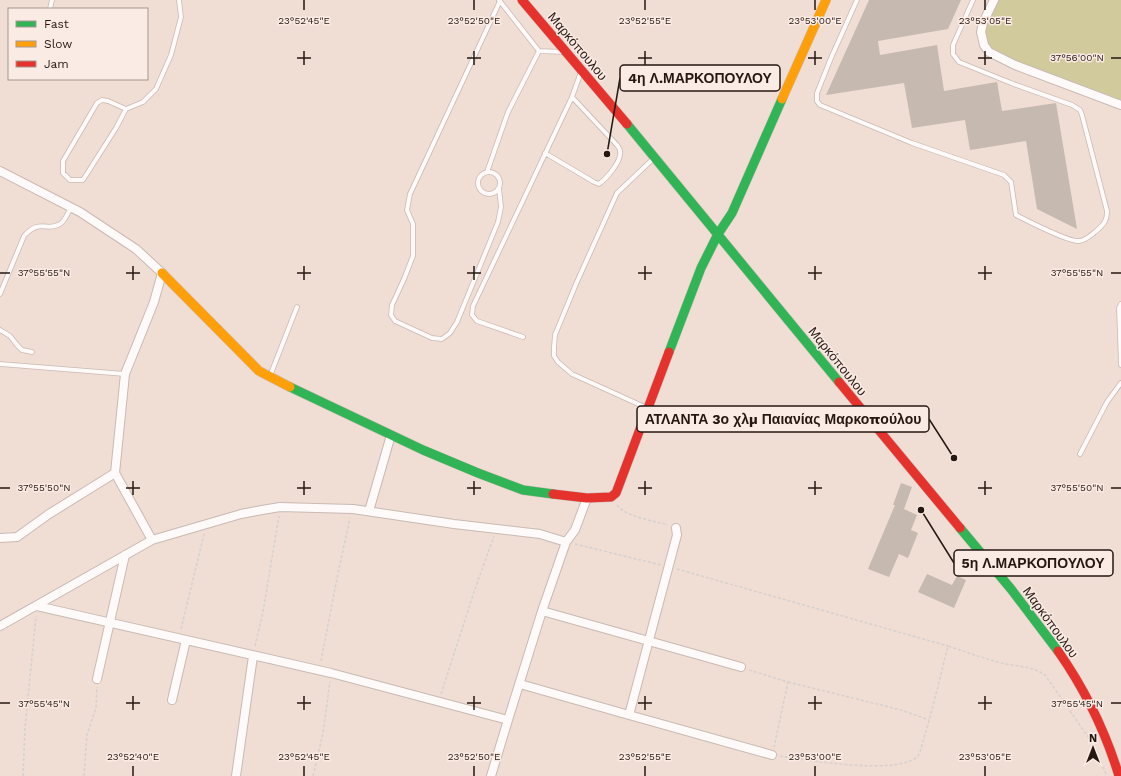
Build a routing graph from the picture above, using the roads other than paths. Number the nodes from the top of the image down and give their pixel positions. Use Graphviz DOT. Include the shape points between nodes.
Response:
graph roads {
  1 [pos="179,0"];
  2 [pos="500,0"];
  3 [pos="522,0"];
  4 [pos="826,0"];
  5 [pos="857,0"];
  6 [pos="973,0"];
  7 [pos="994,0"];
  8 [pos="539,51"];
  9 [pos="566,52"];
  10 [pos="582,70"];
  11 [pos="572,97"];
  12 [pos="1121,105"];
  13 [pos="126,109"];
  14 [pos="546,153"];
  15 [pos="654,158"];
  16 [pos="0,171"];
  17 [pos="487,172"];
  18 [pos="499,188"];
  19 [pos="71,208"];
  20 [pos="718,234"];
  21 [pos="162,273"];
  22 [pos="0,294"];
  23 [pos="1121,304"];
  24 [pos="297,307"];
  25 [pos="0,330"];
  26 [pos="523,337"];
  27 [pos="32,352"];
  28 [pos="0,364"];
  29 [pos="1121,365"];
  30 [pos="125,374"];
  31 [pos="270,376"];
  32 [pos="1121,384"];
  33 [pos="648,408"];
  34 [pos="392,435"];
  35 [pos="1080,454"];
  36 [pos="115,473"];
  37 [pos="587,498"];
  38 [pos="369,511"];
  39 [pos="676,528"];
  40 [pos="0,538"];
  41 [pos="152,540"];
  42 [pos="566,542"];
  43 [pos="125,555"];
  44 [pos="37,606"];
  45 [pos="542,611"];
  46 [pos="110,623"];
  47 [pos="0,626"];
  48 [pos="182,639"];
  49 [pos="649,640"];
  50 [pos="253,656"];
  51 [pos="741,667"];
  52 [pos="97,679"];
  53 [pos="520,684"];
  54 [pos="172,700"];
  55 [pos="628,715"];
  56 [pos="508,720"];
  57 [pos="772,755"];
  58 [pos="236,776"];
  59 [pos="491,776"];
  60 [pos="1119,776"];
  1 -- 13 [label="lane" via="180,17 171,55 156,89 143,102"];
  2 -- 8 [label="lane"];
  2 -- 18 [label="lane" via="410,194 407,210 413,224 413,256 392,305 391,315 395,321 432,338 442,338 450,332 457,322 498,222 501,207"];
  3 -- 9 [label="street, Μαρκόπουλου"];
  4 -- 20 [label="street" via="732,213"];
  5 -- 6 [label="lane" via="817,93 818,103 912,143 1004,175 1011,182 1016,215 1074,241 1083,241 1103,225 1107,211 1082,114 1072,105 959,62 954,57 953,45"];
  7 -- 12 [label="street" via="981,32 984,45 989,52 1015,65"];
  8 -- 9 [label="lane"];
  8 -- 17 [label="lane" via="508,112"];
  9 -- 10 [label="street, Μαρκόπουλου"];
  10 -- 11 [label="lane"];
  10 -- 15 [label="street, Μαρκόπουλου"];
  11 -- 14 [label="lane"];
  11 -- 14 [label="lane" via="617,145 620,158 605,180 599,184"];
  13 -- 13 [label="lane" via="82,180 70,180 63,173 63,161 97,103 102,100 108,101"];
  14 -- 26 [label="lane" via="473,306 472,314 477,321"];
  15 -- 20 [label="street, Μαρκόπουλου"];
  15 -- 33 [label="lane" via="617,193 555,335 554,347 554,356 572,374"];
  16 -- 19 [label="street"];
  17 -- 18 [label="lane" via="494,173 499,178"];
  17 -- 18 [label="lane" via="479,179 480,189 490,194"];
  19 -- 21 [label="street" via="136,249"];
  19 -- 22 [label="lane" via="59,224 36,226 24,236"];
  20 -- 33 [label="street" via="701,268"];
  20 -- 60 [label="street, Μαρκόπουλου" via="1032,614 1085,693 1105,735"];
  21 -- 30 [label="street" via="154,302"];
  21 -- 31 [label="street" via="259,371"];
  23 -- 29 [label="lane"];
  24 -- 31 [label="lane"];
  25 -- 27 [label="lane" via="10,336 22,350"];
  28 -- 30 [label="lane"];
  30 -- 36 [label="street"];
  31 -- 34 [label="street"];
  32 -- 35 [label="lane" via="1107,402"];
  33 -- 37 [label="street" via="616,493 611,497"];
  34 -- 37 [label="street" via="524,490"];
  34 -- 38 [label="street"];
  36 -- 40 [label="street" via="49,514 17,538"];
  36 -- 41 [label="street"];
  37 -- 42 [label="street" via="575,530"];
  38 -- 41 [label="street" via="280,507 241,514"];
  38 -- 42 [label="street" via="540,534"];
  39 -- 49 [label="street" via="677,534"];
  41 -- 43 [label="street"];
  42 -- 45 [label="street"];
  43 -- 44 [label="street"];
  43 -- 46 [label="street"];
  44 -- 46 [label="street"];
  44 -- 47 [label="street"];
  45 -- 49 [label="street"];
  45 -- 53 [label="street"];
  46 -- 48 [label="street"];
  46 -- 52 [label="street"];
  48 -- 50 [label="street"];
  48 -- 54 [label="street"];
  49 -- 51 [label="street"];
  49 -- 55 [label="street"];
  50 -- 56 [label="street" via="331,673"];
  50 -- 58 [label="street"];
  53 -- 55 [label="street"];
  53 -- 56 [label="street"];
  55 -- 57 [label="street"];
  56 -- 59 [label="street"];
}
